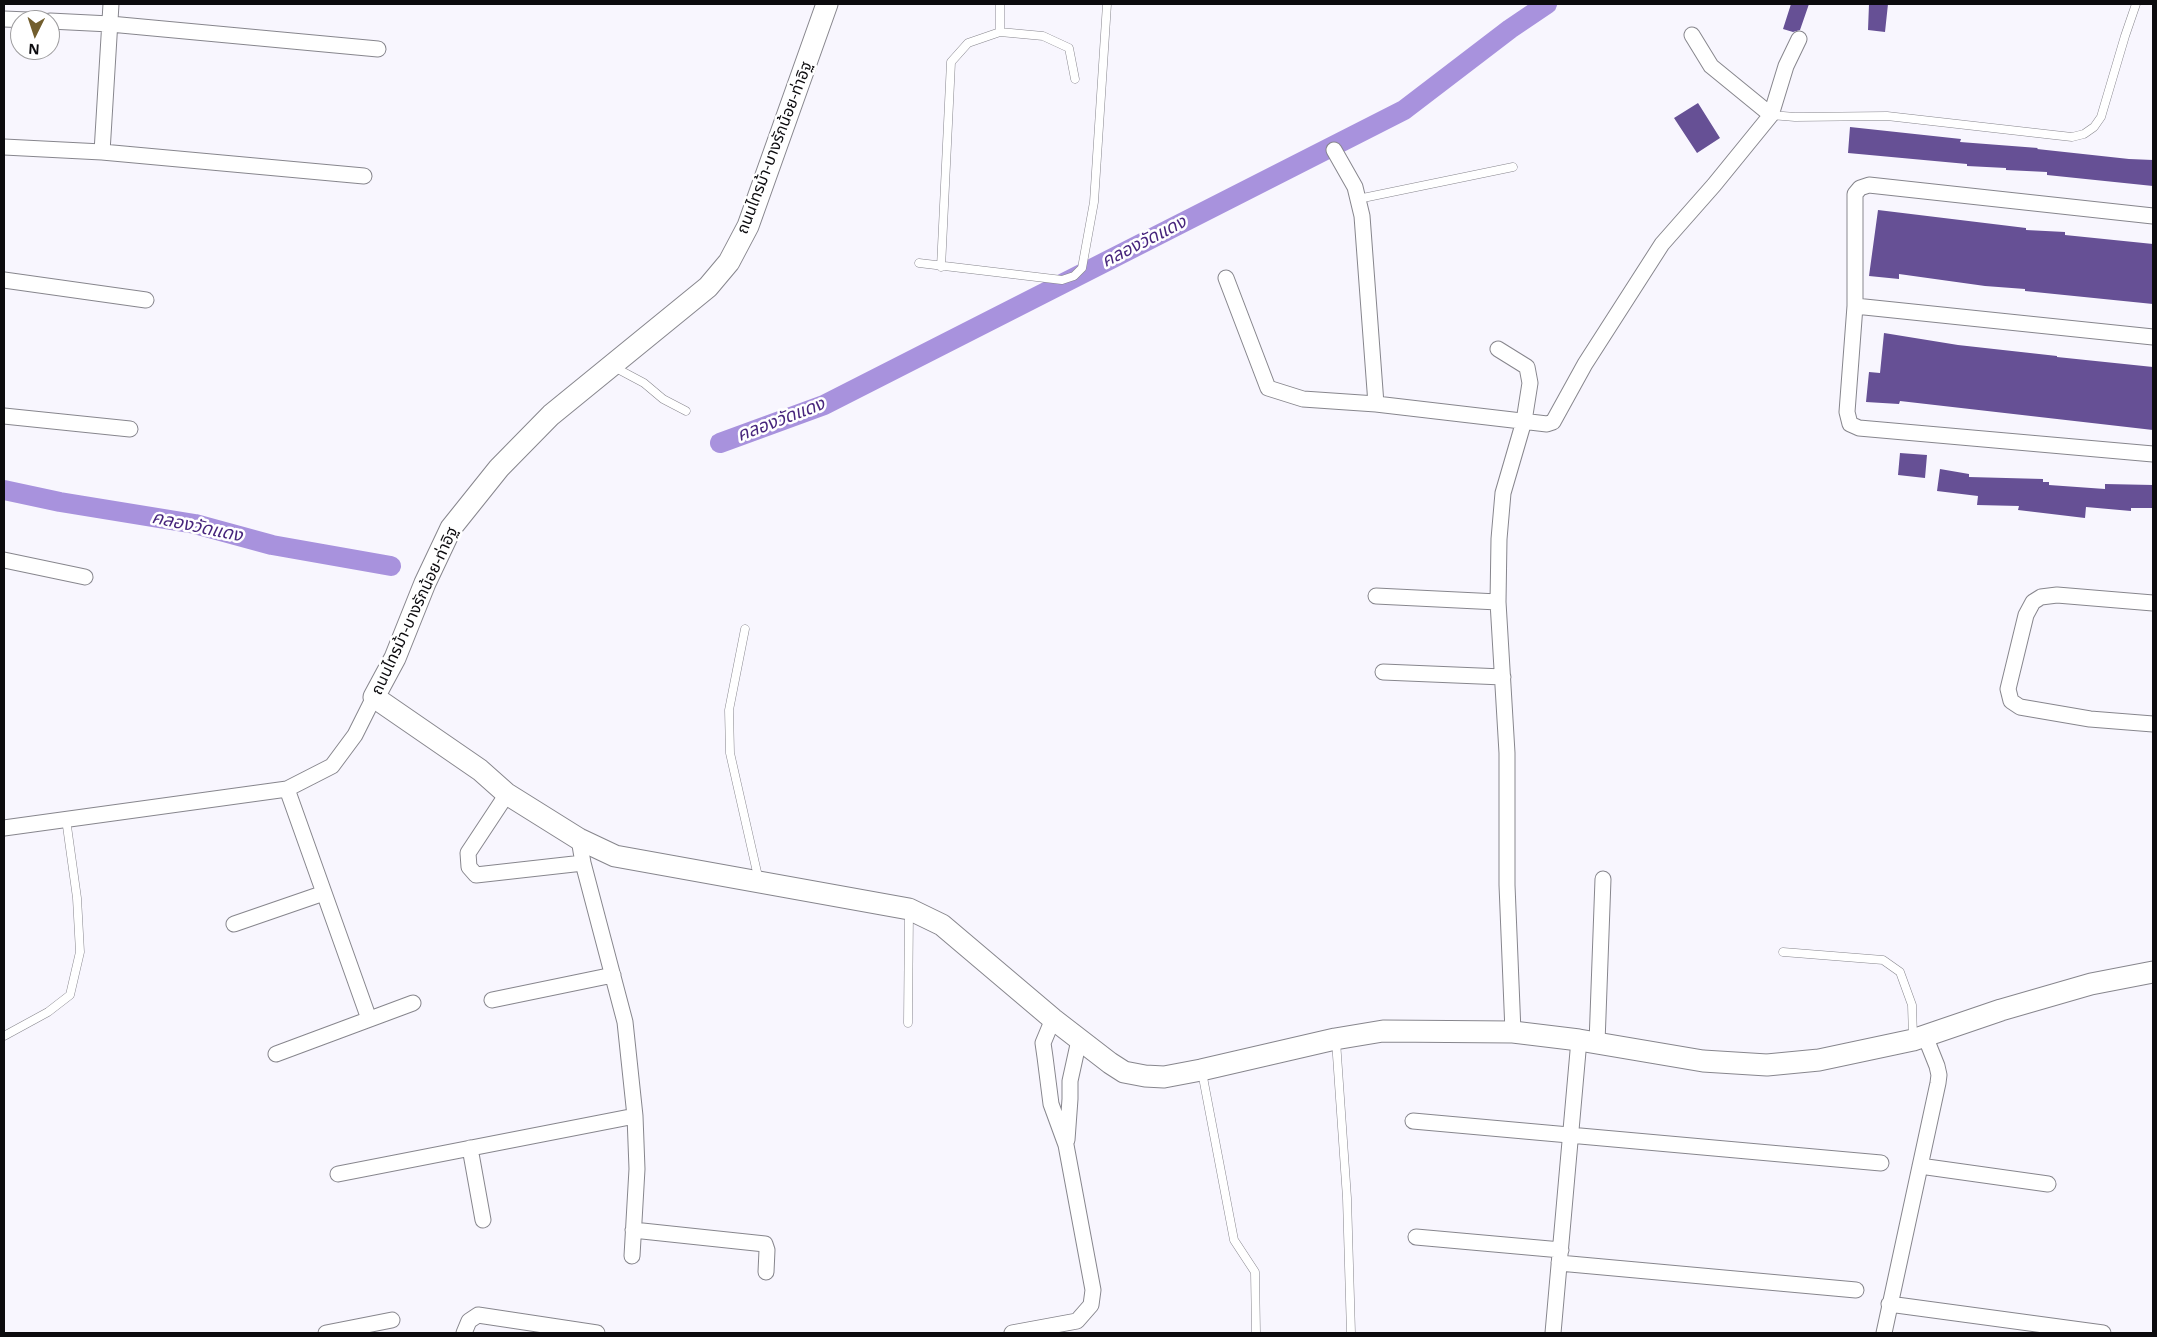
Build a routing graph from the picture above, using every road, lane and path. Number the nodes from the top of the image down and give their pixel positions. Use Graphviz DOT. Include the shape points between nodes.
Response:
graph roads {
  1 [pos="111,4"];
  2 [pos="827,4"];
  3 [pos="1000,4"];
  4 [pos="1107,4"];
  5 [pos="2136,4"];
  6 [pos="60,22"];
  7 [pos="110,24"];
  8 [pos="1000,32"];
  9 [pos="1692,35"];
  10 [pos="1799,40"];
  11 [pos="378,49"];
  12 [pos="1075,79"];
  13 [pos="1771,115"];
  14 [pos="4,146"];
  15 [pos="1334,150"];
  16 [pos="102,152"];
  17 [pos="1513,167"];
  18 [pos="364,176"];
  19 [pos="1358,199"];
  20 [pos="2153,216"];
  21 [pos="919,263"];
  22 [pos="941,267"];
  23 [pos="1226,278"];
  24 [pos="4,280"];
  25 [pos="146,300"];
  26 [pos="1855,306"];
  27 [pos="2153,338"];
  28 [pos="1498,349"];
  29 [pos="612,366"];
  30 [pos="1376,404"];
  31 [pos="686,411"];
  32 [pos="4,416"];
  33 [pos="1524,421"];
  34 [pos="130,430"];
  35 [pos="2153,454"];
  36 [pos="4,560"];
  37 [pos="85,577"];
  38 [pos="1376,596"];
  39 [pos="1498,602"];
  40 [pos="2153,603"];
  41 [pos="746,629"];
  42 [pos="1383,672"];
  43 [pos="1503,677"];
  44 [pos="374,697"];
  45 [pos="2153,724"];
  46 [pos="287,789"];
  47 [pos="507,794"];
  48 [pos="66,819"];
  49 [pos="4,828"];
  50 [pos="579,839"];
  51 [pos="583,863"];
  52 [pos="1603,879"];
  53 [pos="760,883"];
  54 [pos="324,893"];
  55 [pos="909,909"];
  56 [pos="234,924"];
  57 [pos="1783,952"];
  58 [pos="2153,972"];
  59 [pos="613,975"];
  60 [pos="492,1000"];
  61 [pos="413,1003"];
  62 [pos="369,1019"];
  63 [pos="1053,1019"];
  64 [pos="908,1022"];
  65 [pos="1514,1032"];
  66 [pos="4,1036"];
  67 [pos="1919,1038"];
  68 [pos="1336,1039"];
  69 [pos="1079,1040"];
  70 [pos="1588,1042"];
  71 [pos="276,1054"];
  72 [pos="1201,1070"];
  73 [pos="635,1116"];
  74 [pos="1413,1121"];
  75 [pos="1571,1135"];
  76 [pos="1066,1145"];
  77 [pos="470,1148"];
  78 [pos="1881,1163"];
  79 [pos="1920,1166"];
  80 [pos="338,1174"];
  81 [pos="2048,1184"];
  82 [pos="483,1220"];
  83 [pos="633,1230"];
  84 [pos="1416,1237"];
  85 [pos="632,1256"];
  86 [pos="1560,1257"];
  87 [pos="766,1272"];
  88 [pos="1856,1290"];
  89 [pos="1889,1304"];
  90 [pos="392,1320"];
  91 [pos="326,1333"];
  92 [pos="464,1333"];
  93 [pos="597,1333"];
  94 [pos="1012,1333"];
  95 [pos="1256,1333"];
  96 [pos="1351,1333"];
  97 [pos="1553,1333"];
  98 [pos="1884,1333"];
  99 [pos="2103,1333"];
  1 -- 7 [label="street"];
  2 -- 29 [label="street, ถนนไทรม้า-บางรักน้อย-ท่าอิฐ" via="748,226 729,262 708,287"];
  3 -- 8 [label="lane"];
  4 -- 22 [label="lane" via="1094,202 1082,268 1074,276 1062,280"];
  5 -- 13 [label="lane" via="2101,117 2084,134 2054,135 1887,116"];
  6 -- 7 [label="street"];
  7 -- 11 [label="street"];
  7 -- 16 [label="street"];
  8 -- 12 [label="lane" via="1043,36 1069,48"];
  8 -- 22 [label="lane" via="968,43 951,62"];
  9 -- 13 [label="street" via="1711,66"];
  10 -- 13 [label="street" via="1786,66"];
  13 -- 33 [label="street" via="1662,244 1585,364 1553,422"];
  14 -- 16 [label="street"];
  15 -- 19 [label="street"];
  16 -- 18 [label="street"];
  17 -- 19 [label="lane"];
  19 -- 30 [label="street"];
  20 -- 26 [label="street" via="1869,185 1855,194"];
  21 -- 22 [label="lane"];
  23 -- 30 [label="street" via="1268,388 1303,399"];
  24 -- 25 [label="street"];
  26 -- 27 [label="street"];
  26 -- 35 [label="street" via="1847,412 1850,424 1858,428"];
  28 -- 33 [label="street" via="1527,367 1529,372"];
  29 -- 31 [label="lane" via="644,383 663,400"];
  29 -- 44 [label="street, ถนนไทรม้า-บางรักน้อย-ท่าอิฐ" via="551,414 499,468 451,528 395,658"];
  30 -- 33 [label="street"];
  32 -- 34 [label="street"];
  33 -- 39 [label="street" via="1503,493"];
  36 -- 37 [label="street"];
  38 -- 39 [label="street"];
  39 -- 43 [label="street"];
  40 -- 45 [label="street" via="2057,595 2033,602 2026,615 2008,689 2011,701 2033,711 2090,720"];
  41 -- 53 [label="lane" via="729,710 730,753"];
  42 -- 43 [label="street"];
  43 -- 65 [label="street"];
  44 -- 46 [label="street, ถนนไทรม้า-บางรักน้อย-ท่าอิฐ" via="355,735 332,766"];
  44 -- 47 [label="street" via="480,770"];
  46 -- 48 [label="street, ถนนไทรม้า-บางรักน้อย-ท่าอิฐ"];
  46 -- 54 [label="street"];
  47 -- 50 [label="street"];
  47 -- 51 [label="street" via="468,854 469,868 476,875"];
  48 -- 49 [label="street, ถนนไทรม้า-บางรักน้อย-ท่าอิฐ"];
  48 -- 66 [label="lane" via="77,898 80,952 70,995 48,1012"];
  50 -- 51 [label="street"];
  50 -- 53 [label="street" via="615,856"];
  51 -- 59 [label="street"];
  52 -- 70 [label="street"];
  53 -- 55 [label="street"];
  54 -- 56 [label="street"];
  54 -- 62 [label="street"];
  55 -- 63 [label="street" via="942,925"];
  55 -- 64 [label="lane"];
  57 -- 67 [label="lane" via="1883,960 1900,972"];
  58 -- 67 [label="street" via="2091,984"];
  59 -- 60 [label="street"];
  59 -- 73 [label="street" via="625,1022"];
  61 -- 62 [label="street"];
  62 -- 71 [label="street"];
  63 -- 69 [label="street"];
  63 -- 76 [label="street" via="1043,1043 1051,1104"];
  65 -- 68 [label="street" via="1383,1031"];
  65 -- 70 [label="street"];
  67 -- 70 [label="street" via="1819,1060 1767,1065 1703,1061"];
  67 -- 79 [label="street" via="1939,1075"];
  68 -- 72 [label="street"];
  68 -- 96 [label="lane" via="1347,1198"];
  69 -- 72 [label="street" via="1124,1072 1164,1077"];
  69 -- 76 [label="street" via="1070,1076"];
  70 -- 75 [label="street"];
  72 -- 95 [label="lane" via="1234,1240 1255,1272"];
  73 -- 77 [label="street"];
  73 -- 83 [label="street" via="637,1169"];
  74 -- 75 [label="street"];
  75 -- 78 [label="street"];
  75 -- 86 [label="street"];
  76 -- 94 [label="street" via="1093,1290 1091,1305 1077,1322"];
  77 -- 80 [label="street"];
  77 -- 82 [label="street"];
  79 -- 81 [label="street"];
  79 -- 89 [label="street"];
  83 -- 85 [label="street"];
  83 -- 87 [label="street" via="765,1244"];
  84 -- 86 [label="street"];
  86 -- 88 [label="street"];
  86 -- 97 [label="street"];
  89 -- 98 [label="street"];
  89 -- 99 [label="street"];
  90 -- 91 [label="street"];
  92 -- 93 [label="street" via="468,1321 478,1315"];
}
